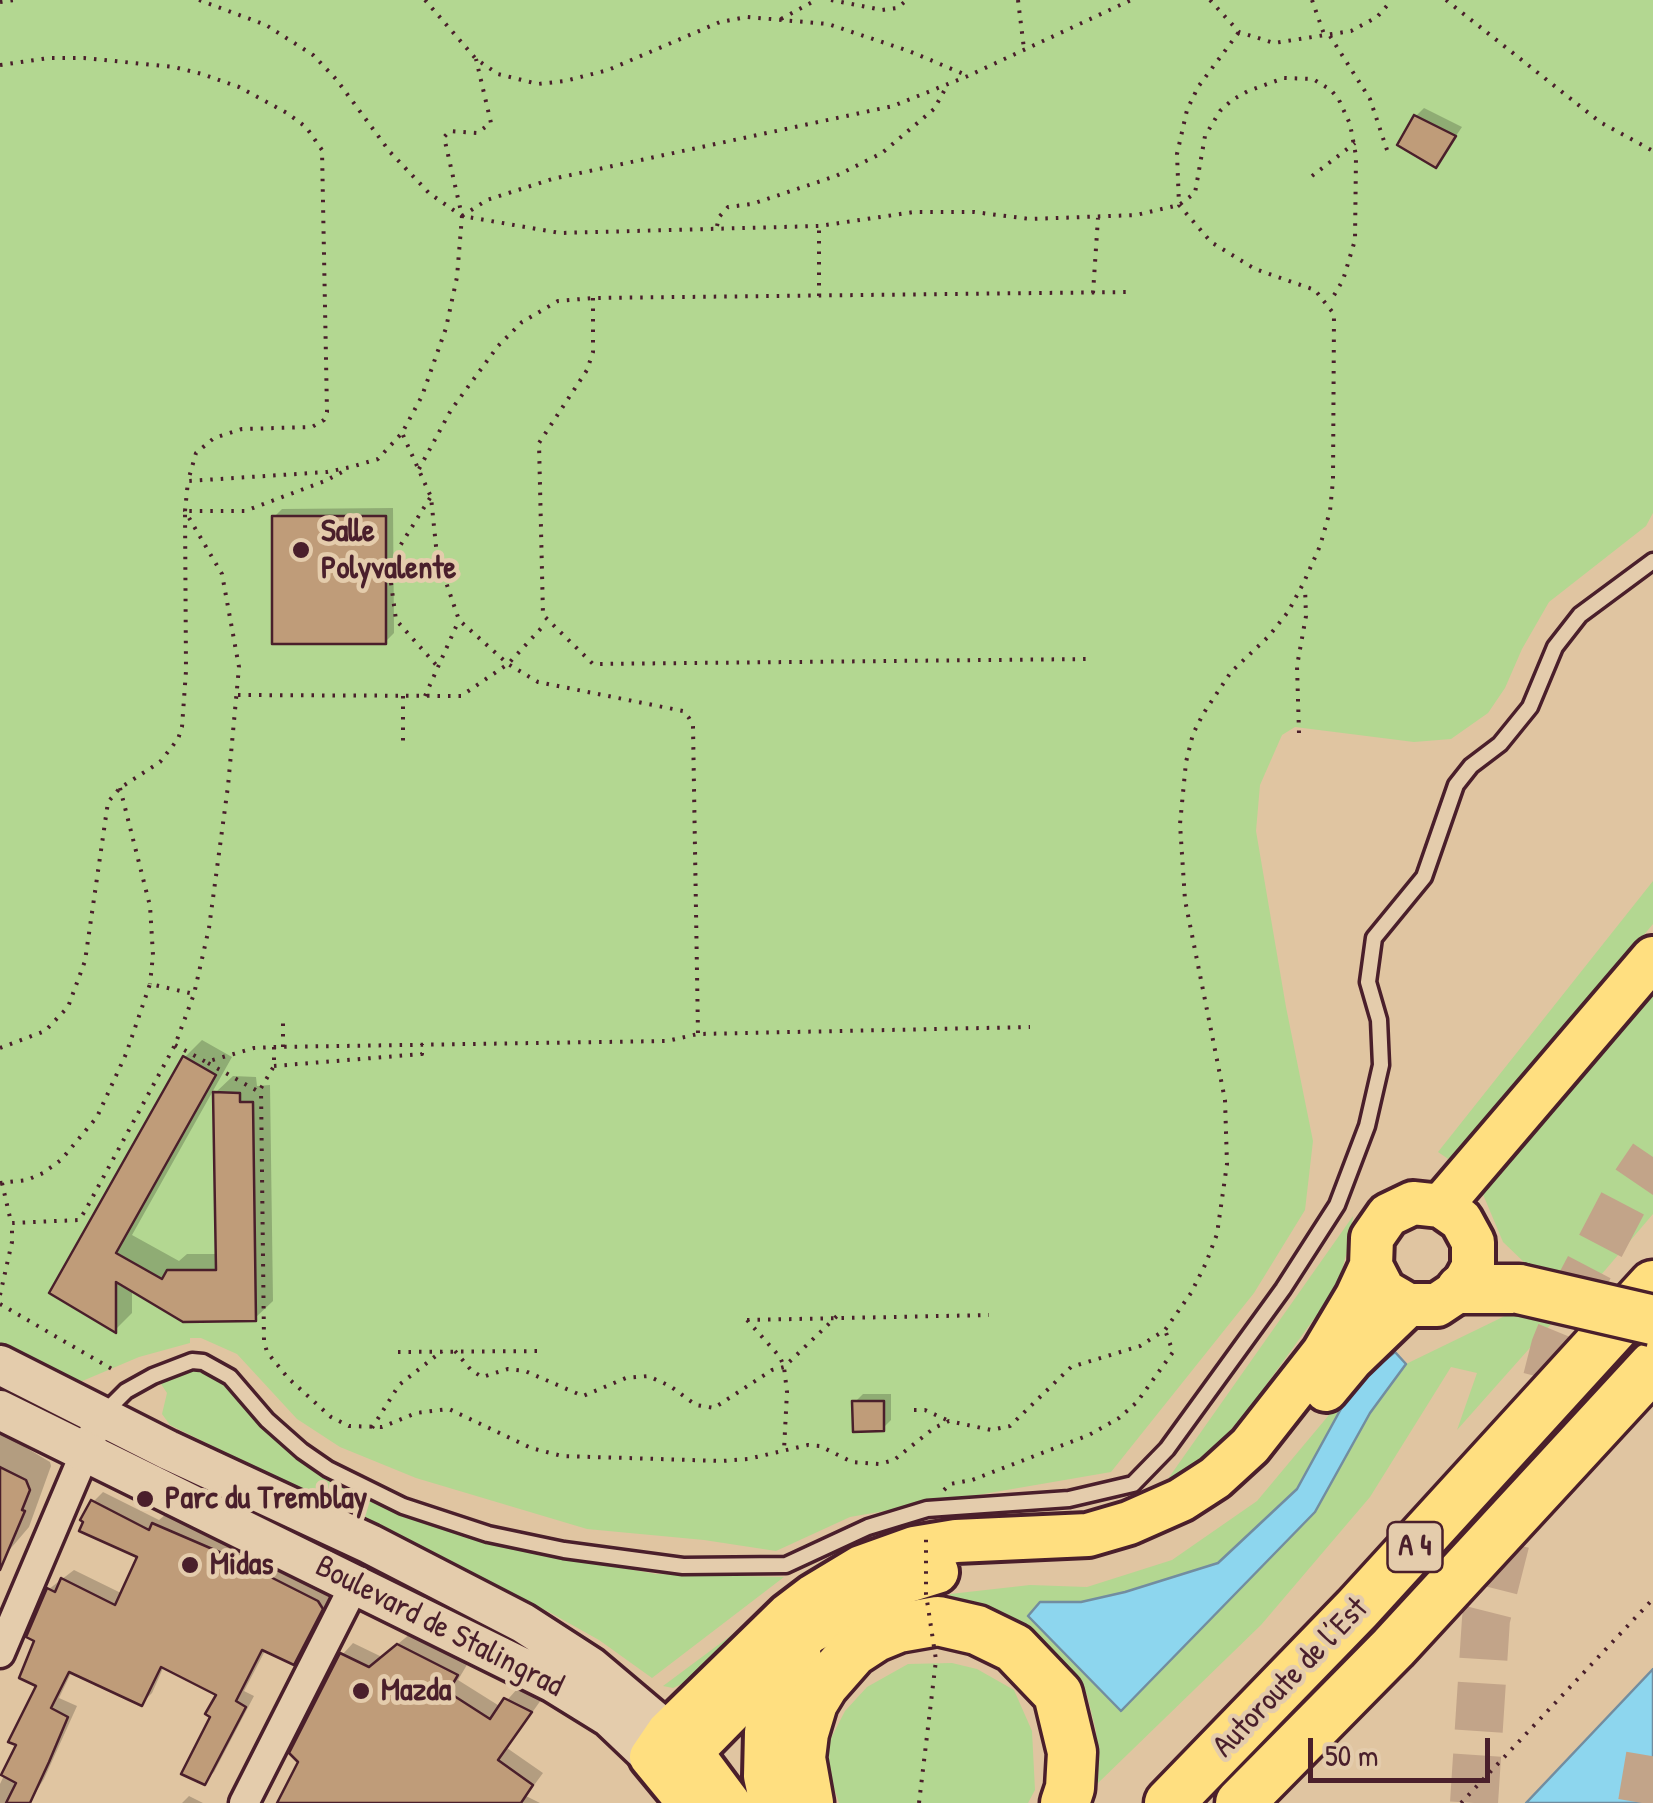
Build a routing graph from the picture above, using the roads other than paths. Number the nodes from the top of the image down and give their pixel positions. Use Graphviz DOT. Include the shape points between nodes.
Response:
graph roads {
  1 [pos="1653,561"];
  2 [pos="1653,958"];
  3 [pos="1441,1206"];
  4 [pos="1371,1266"];
  5 [pos="1653,1285"];
  6 [pos="1462,1289"];
  7 [pos="1408,1305"];
  8 [pos="1653,1320"];
  9 [pos="0,1365"];
  10 [pos="1653,1366"];
  11 [pos="0,1410"];
  12 [pos="101,1416"];
  13 [pos="84,1452"];
  14 [pos="355,1584"];
  15 [pos="828,1624"];
  16 [pos="0,1654"];
  17 [pos="676,1774"];
  18 [pos="244,1803"];
  19 [pos="730,1803"];
  20 [pos="770,1803"];
  21 [pos="809,1803"];
  22 [pos="1065,1803"];
  23 [pos="1169,1803"];
  24 [pos="1240,1803"];
  1 -- 12 [label="lane" via="1580,616 1555,647 1530,707 1456,785 1424,877 1374,938 1368,982 1381,1065 1337,1205 1167,1449 1133,1484 1069,1498 927,1509 868,1527 786,1565 683,1566 488,1534 403,1506 302,1452 230,1377 204,1362 152,1376"];
  2 -- 3 [label="main road"];
  3 -- 4 [label="main road" via="1413,1203 1388,1216 1372,1238"];
  3 -- 6 [label="main road" via="1461,1220 1473,1242 1473,1267"];
  4 -- 7 [label="main road" via="1384,1291"];
  4 -- 17 [label="main road" via="1344,1323 1272,1422 1197,1491 1130,1524 1088,1535 914,1548 837,1578 788,1615"];
  5 -- 23 [label="highway, Autoroute de l’Est / A 4" via="1358,1609"];
  6 -- 7 [label="main road" via="1437,1305"];
  6 -- 8 [label="highway, bridge" via="1519,1289"];
  7 -- 15 [label="main road" via="1350,1360 1248,1485 1188,1529 1104,1561 978,1566 912,1579"];
  9 -- 12 [label="main road, Boulevard de Stalingrad"];
  10 -- 24 [label="highway, Autoroute de l’Est / A 4"];
  11 -- 13 [label="main road, Boulevard de Stalingrad"];
  12 -- 13 [label="street"];
  12 -- 17 [label="main road, Boulevard de Stalingrad" via="537,1632 591,1667"];
  13 -- 14 [label="main road, Boulevard de Stalingrad"];
  13 -- 16 [label="street"];
  14 -- 17 [label="main road, Boulevard de Stalingrad" via="579,1697"];
  14 -- 18 [label="street"];
  15 -- 17 [label="main road" via="808,1633"];
  15 -- 20 [label="main road" via="789,1675 772,1712 764,1751"];
  17 -- 19 [label="main road, Boulevard de Stalingrad"];
  21 -- 22 [label="highway" via="804,1733 824,1685 876,1637 938,1622 977,1630 1014,1648 1058,1694 1072,1752"];
}
